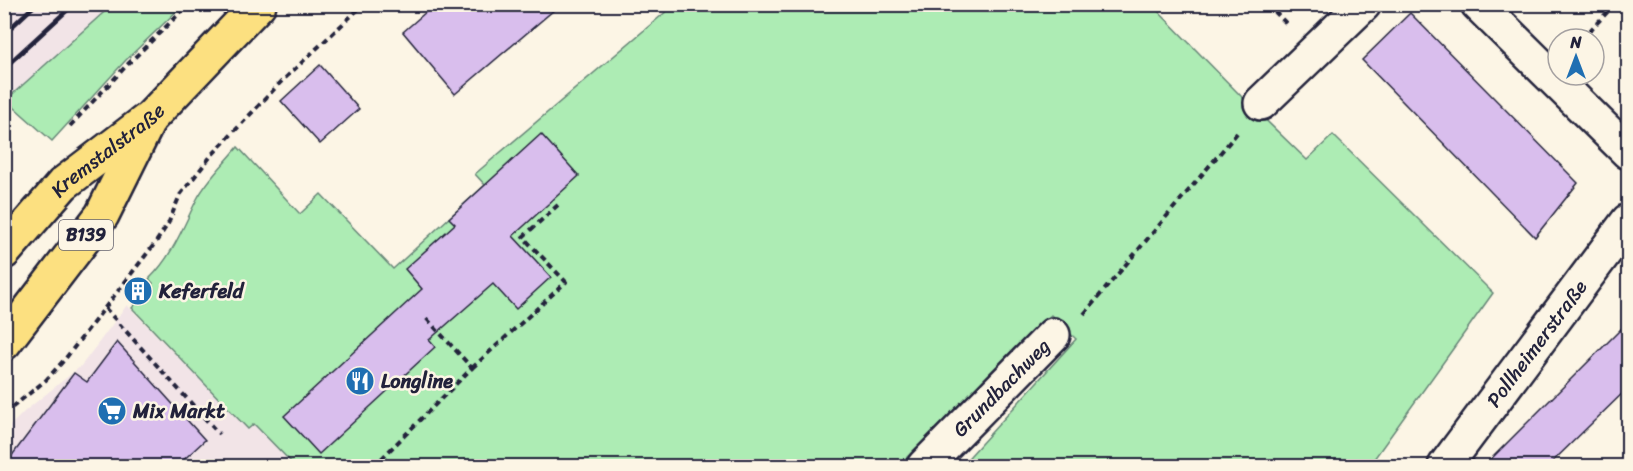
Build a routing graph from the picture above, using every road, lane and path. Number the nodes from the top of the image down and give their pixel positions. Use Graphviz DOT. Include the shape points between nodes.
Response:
graph roads {
  1 [pos="189,4"];
  2 [pos="259,4"];
  3 [pos="364,4"];
  4 [pos="1267,4"];
  5 [pos="1364,4"];
  6 [pos="1478,4"];
  7 [pos="1615,4"];
  8 [pos="1593,27"];
  9 [pos="1294,32"];
  10 [pos="1261,103"];
  11 [pos="151,117"];
  12 [pos="64,134"];
  13 [pos="1629,152"];
  14 [pos="558,205"];
  15 [pos="1629,221"];
  16 [pos="4,252"];
  17 [pos="105,308"];
  18 [pos="426,318"];
  19 [pos="1053,335"];
  20 [pos="4,343"];
  21 [pos="472,368"];
  22 [pos="4,414"];
  23 [pos="219,434"];
  24 [pos="374,466"];
  25 [pos="924,466"];
  26 [pos="1445,466"];
  1 -- 12 [label="path"];
  2 -- 11 [label="main road, B139"];
  3 -- 17 [label="path" via="281,82 211,156 180,195 156,242"];
  4 -- 9 [label="path"];
  5 -- 10 [label="street"];
  6 -- 13 [label="street"];
  7 -- 8 [label="path"];
  10 -- 19 [label="path" via="1068,334"];
  11 -- 16 [label="main road, Kremstalstraße / B139" via="63,184"];
  11 -- 20 [label="main road, Kremstalstraße / B139" via="102,215"];
  14 -- 21 [label="path" via="524,237 566,282"];
  15 -- 26 [label="street, Pollheimerstraße"];
  17 -- 22 [label="path" via="46,380"];
  17 -- 23 [label="path"];
  18 -- 21 [label="path"];
  19 -- 25 [label="street, Grundbachweg"];
  21 -- 24 [label="path"];
}
